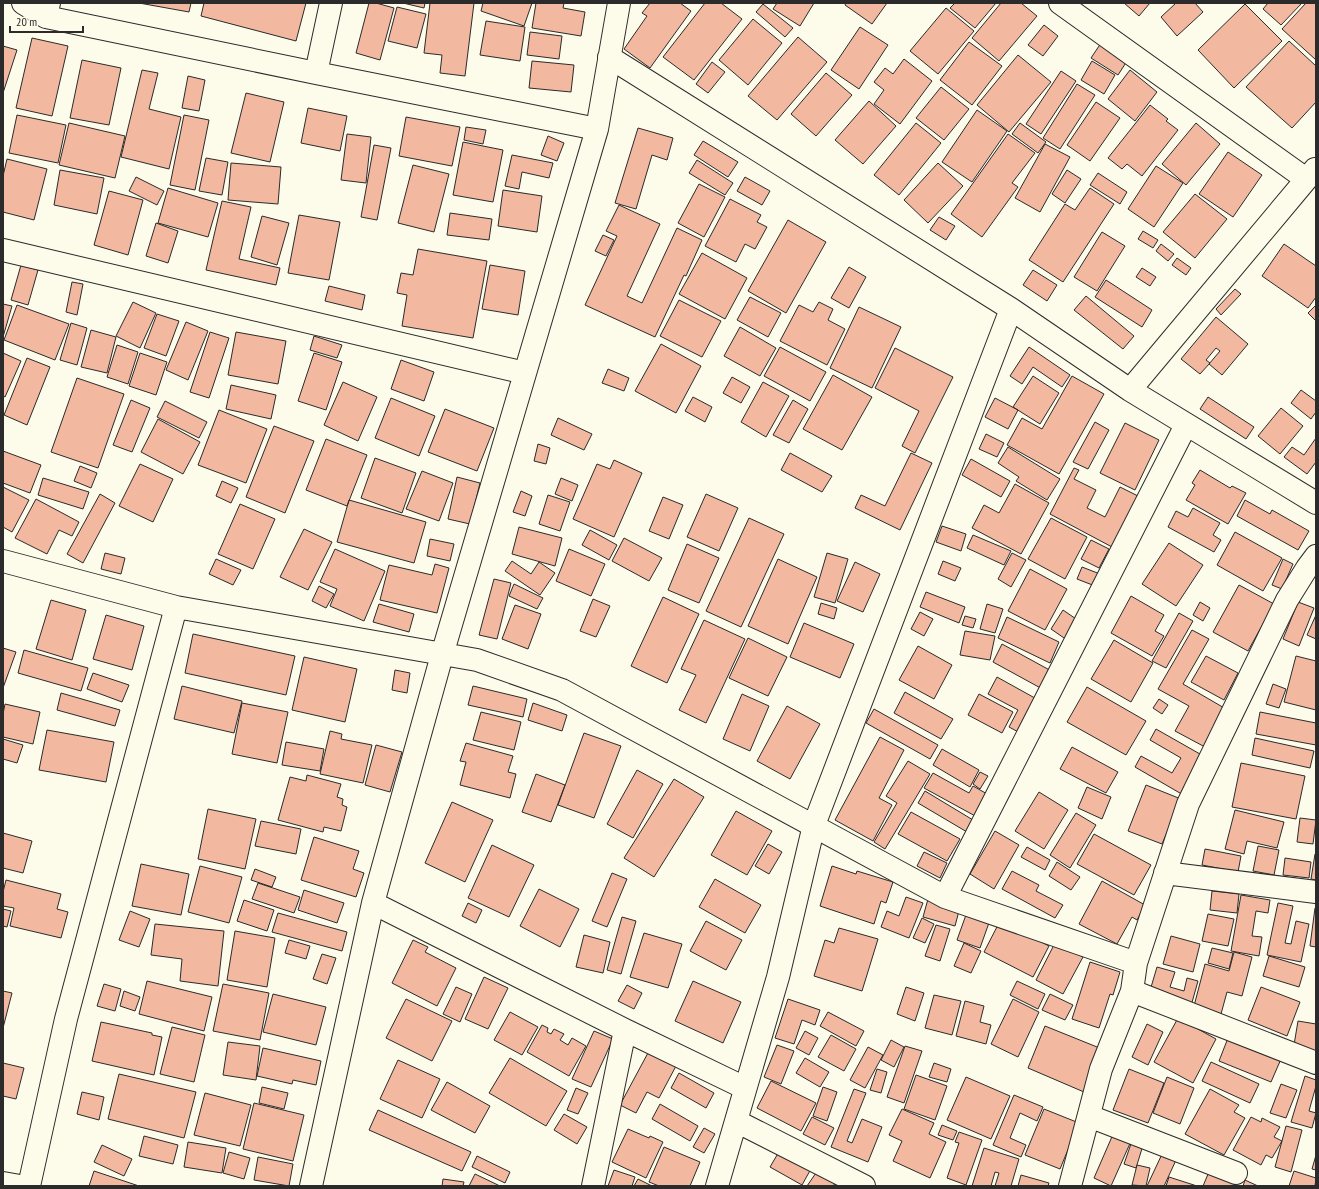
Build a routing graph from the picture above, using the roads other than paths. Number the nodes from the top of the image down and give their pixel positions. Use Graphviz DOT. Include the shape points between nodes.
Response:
graph roads {
  1 [pos="23,3"];
  2 [pos="331,3"];
  3 [pos="619,3"];
  4 [pos="1065,4"];
  5 [pos="48,10"];
  6 [pos="609,57"];
  7 [pos="316,73"];
  8 [pos="597,129"];
  9 [pos="1311,173"];
  10 [pos="3,250"];
  11 [pos="1011,309"];
  12 [pos="524,373"];
  13 [pos="1130,390"];
  14 [pos="1186,425"];
  15 [pos="1316,503"];
  16 [pos="1316,556"];
  17 [pos="3,561"];
  18 [pos="176,607"];
  19 [pos="442,655"];
  20 [pos="814,825"];
  21 [pos="1165,873"];
  22 [pos="1316,892"];
  23 [pos="945,897"];
  24 [pos="373,904"];
  25 [pos="1136,964"];
  26 [pos="1132,991"];
  27 [pos="625,1030"];
  28 [pos="1316,1063"];
  29 [pos="745,1088"];
  30 [pos="1089,1116"];
  31 [pos="736,1121"];
  32 [pos="1236,1173"];
  33 [pos="3,1183"];
  34 [pos="20,1186"];
  35 [pos="29,1186"];
  36 [pos="311,1186"];
  37 [pos="592,1186"];
  38 [pos="717,1186"];
  39 [pos="864,1186"];
  40 [pos="1070,1186"];
  1 -- 5 [label="street"];
  2 -- 7 [label="street"];
  3 -- 6 [label="street"];
  4 -- 9 [label="street"];
  5 -- 7 [label="street"];
  6 -- 8 [label="street"];
  6 -- 11 [label="street"];
  7 -- 8 [label="street"];
  8 -- 12 [label="street"];
  9 -- 13 [label="street"];
  10 -- 12 [label="street"];
  11 -- 13 [label="street"];
  11 -- 20 [label="street"];
  12 -- 19 [label="street"];
  13 -- 14 [label="street"];
  14 -- 15 [label="street"];
  14 -- 23 [label="street"];
  16 -- 21 [label="street" via="1287,600 1188,804"];
  17 -- 18 [label="street"];
  18 -- 19 [label="street"];
  18 -- 35 [label="street" via="66,1019"];
  19 -- 20 [label="street" via="477,660 562,690"];
  19 -- 24 [label="street"];
  20 -- 23 [label="street"];
  20 -- 29 [label="street" via="778,977"];
  21 -- 22 [label="street"];
  21 -- 25 [label="street"];
  23 -- 25 [label="street"];
  24 -- 27 [label="street"];
  24 -- 36 [label="street"];
  25 -- 26 [label="street"];
  26 -- 28 [label="street"];
  26 -- 30 [label="street" via="1101,1069"];
  27 -- 29 [label="street"];
  27 -- 37 [label="street"];
  29 -- 31 [label="street"];
  30 -- 32 [label="street"];
  30 -- 40 [label="street"];
  31 -- 38 [label="street"];
  31 -- 39 [label="street"];
  33 -- 34 [label="street"];
}
